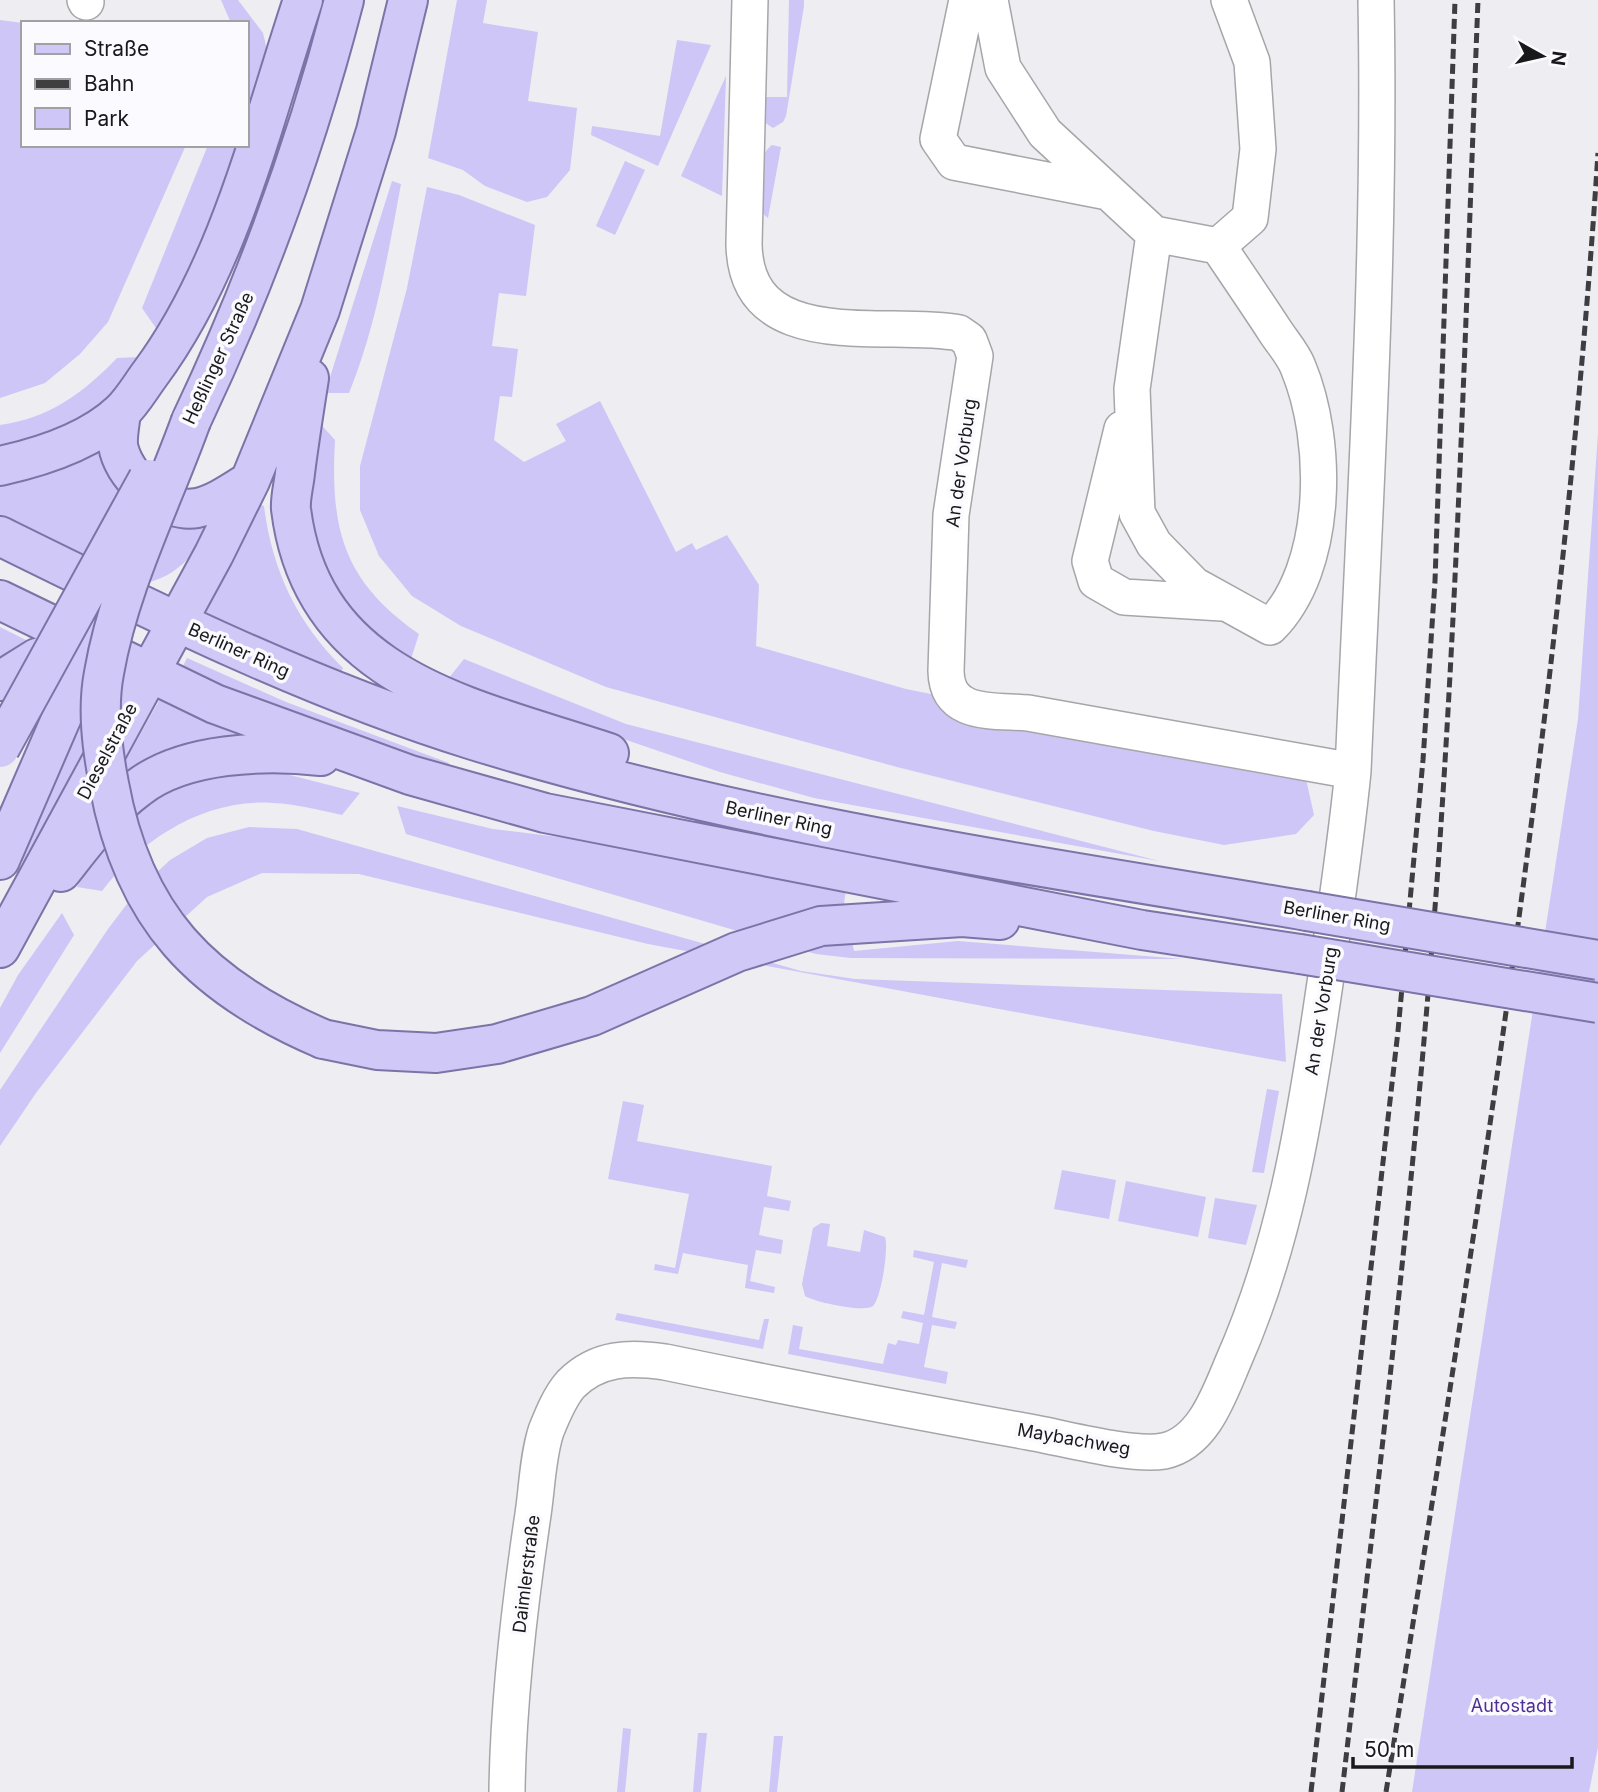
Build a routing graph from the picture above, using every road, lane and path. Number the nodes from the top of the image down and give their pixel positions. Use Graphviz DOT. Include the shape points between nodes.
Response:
graph roads {
  1 [pos="303,0"];
  2 [pos="344,0"];
  3 [pos="408,0"];
  4 [pos="750,0"];
  5 [pos="967,0"];
  6 [pos="990,0"];
  7 [pos="1229,0"];
  8 [pos="1376,0"];
  9 [pos="1108,192"];
  10 [pos="1154,234"];
  11 [pos="1218,246"];
  12 [pos="320,310"];
  13 [pos="1132,388"];
  14 [pos="121,412"];
  15 [pos="191,421"];
  16 [pos="0,466"];
  17 [pos="250,481"];
  18 [pos="0,536"];
  19 [pos="44,558"];
  20 [pos="0,576"];
  21 [pos="0,600"];
  22 [pos="1229,604"];
  23 [pos="82,634"];
  24 [pos="162,638"];
  25 [pos="0,681"];
  26 [pos="4,738"];
  27 [pos="372,762"];
  28 [pos="1353,771"];
  29 [pos="24,800"];
  30 [pos="774,818"];
  31 [pos="0,860"];
  32 [pos="1142,930"];
  33 [pos="0,948"];
  34 [pos="0,954"];
  35 [pos="1598,960"];
  36 [pos="1598,1003"];
  37 [pos="1310,1084"];
  38 [pos="587,1370"];
  39 [pos="507,1792"];
  1 -- 14 [label="main road" via="211,269 172,346"];
  2 -- 15 [label="main road, Heßlinger Straße" via="286,192 247,298"];
  3 -- 12 [label="main road" via="376,131"];
  4 -- 28 [label="street, An der Vorburg" via="744,265 750,282 769,306 810,324 950,331 969,340 975,356 951,515 949,694 977,708"];
  5 -- 9 [label="street" via="938,139 954,162"];
  6 -- 9 [label="street" via="1003,68 1045,133"];
  7 -- 11 [label="street" via="1252,62 1258,149 1250,218"];
  8 -- 28 [label="street, An der Vorburg" via="1373,300"];
  9 -- 10 [label="street"];
  10 -- 11 [label="street"];
  10 -- 13 [label="street"];
  11 -- 22 [label="street" via="1298,366 1316,435 1319,494 1309,557 1293,599 1280,616 1270,627"];
  12 -- 17 [label="main road"];
  12 -- 30 [label="main road" via="291,507 302,558 324,609 358,647 440,697 700,784"];
  13 -- 22 [label="street" via="1137,513 1146,550"];
  13 -- 22 [label="street" via="1090,561 1096,581 1124,597"];
  14 -- 16 [label="main road" via="43,457"];
  14 -- 17 [label="main road" via="118,449 133,477 155,497 196,509"];
  15 -- 26 [label="main road, Heßlinger Straße, bridge" via="150,476"];
  15 -- 32 [label="main road, bridge" via="132,572 103,674 101,742 116,822 144,893 176,940 219,982 272,1017 323,1039 436,1053 497,1044 592,1016 737,953 821,926 962,917"];
  17 -- 24 [label="main road, Dieselstraße" via="214,554"];
  18 -- 19 [label="main road, Berliner Ring"];
  19 -- 23 [label="main road" via="69,592"];
  19 -- 24 [label="main road, Berliner Ring"];
  20 -- 23 [label="main road"];
  21 -- 23 [label="main road"];
  23 -- 24 [label="main road"];
  23 -- 25 [label="main road"];
  23 -- 29 [label="main road" via="64,712"];
  24 -- 27 [label="main road, Berliner Ring" via="215,704"];
  24 -- 30 [label="main road, Berliner Ring" via="298,676 470,739 638,788"];
  24 -- 33 [label="main road, Dieselstraße"];
  26 -- 29 [label="main road" via="22,765"];
  27 -- 32 [label="main road, Berliner Ring" via="545,813"];
  27 -- 34 [label="main road" via="293,753 237,754 186,764 138,787 81,847"];
  28 -- 37 [label="street, An der Vorburg" via="1346,848"];
  29 -- 31 [label="main road"];
  30 -- 35 [label="main road, Berliner Ring, bridge"];
  32 -- 36 [label="main road, Berliner Ring, bridge"];
  37 -- 38 [label="street, Maybachweg" via="1276,1249 1250,1324 1206,1420 1181,1446 1161,1451 1103,1445 637,1358 601,1363"];
  38 -- 39 [label="street, Daimlerstraße" via="570,1386 546,1433 524,1574"];
}
